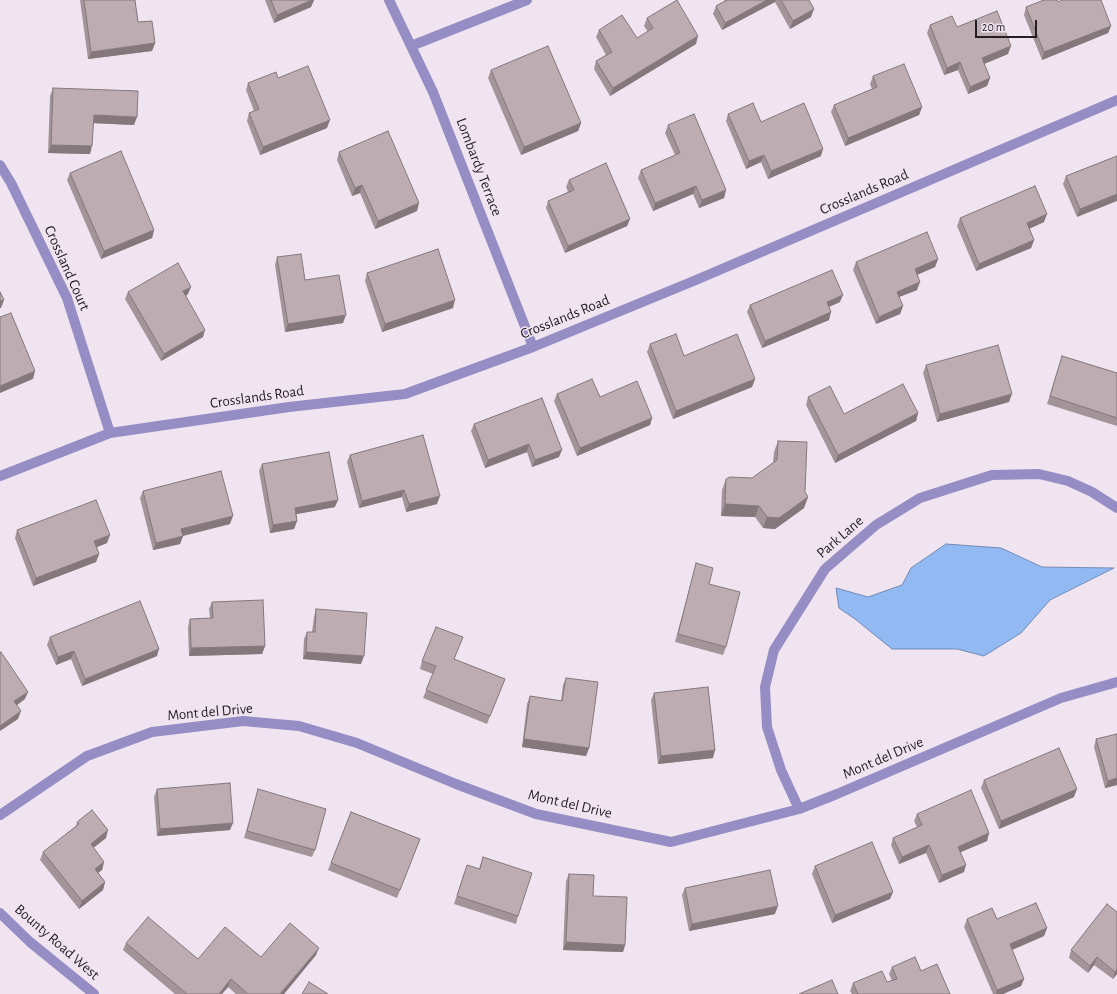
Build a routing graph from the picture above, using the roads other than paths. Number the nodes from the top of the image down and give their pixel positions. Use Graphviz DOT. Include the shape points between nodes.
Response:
graph roads {
  1 [pos="389,0"];
  2 [pos="527,0"];
  3 [pos="411,46"];
  4 [pos="1117,100"];
  5 [pos="0,165"];
  6 [pos="533,347"];
  7 [pos="110,433"];
  8 [pos="0,476"];
  9 [pos="1117,508"];
  10 [pos="1117,682"];
  11 [pos="799,809"];
  12 [pos="0,815"];
  13 [pos="0,913"];
  14 [pos="94,994"];
  1 -- 3 [label="street, Lombardy Terrace"];
  2 -- 3 [label="street"];
  3 -- 6 [label="street, Lombardy Terrace" via="434,92"];
  4 -- 6 [label="street, Crosslands Road"];
  5 -- 7 [label="street, Crossland Court" via="67,298"];
  6 -- 7 [label="street, Crosslands Road" via="405,394 289,407"];
  7 -- 8 [label="street, Crosslands Road"];
  9 -- 11 [label="street, Park Lane" via="1068,481 1039,474 992,475 920,498 876,525 825,569 774,650 764,687 767,727 780,770"];
  10 -- 11 [label="street, Mont del Drive" via="1061,698"];
  11 -- 12 [label="street, Mont del Drive" via="671,842 536,814 357,743 299,726 243,722 152,732 87,756"];
  13 -- 14 [label="street, Bounty Road West" via="30,942"];
}
